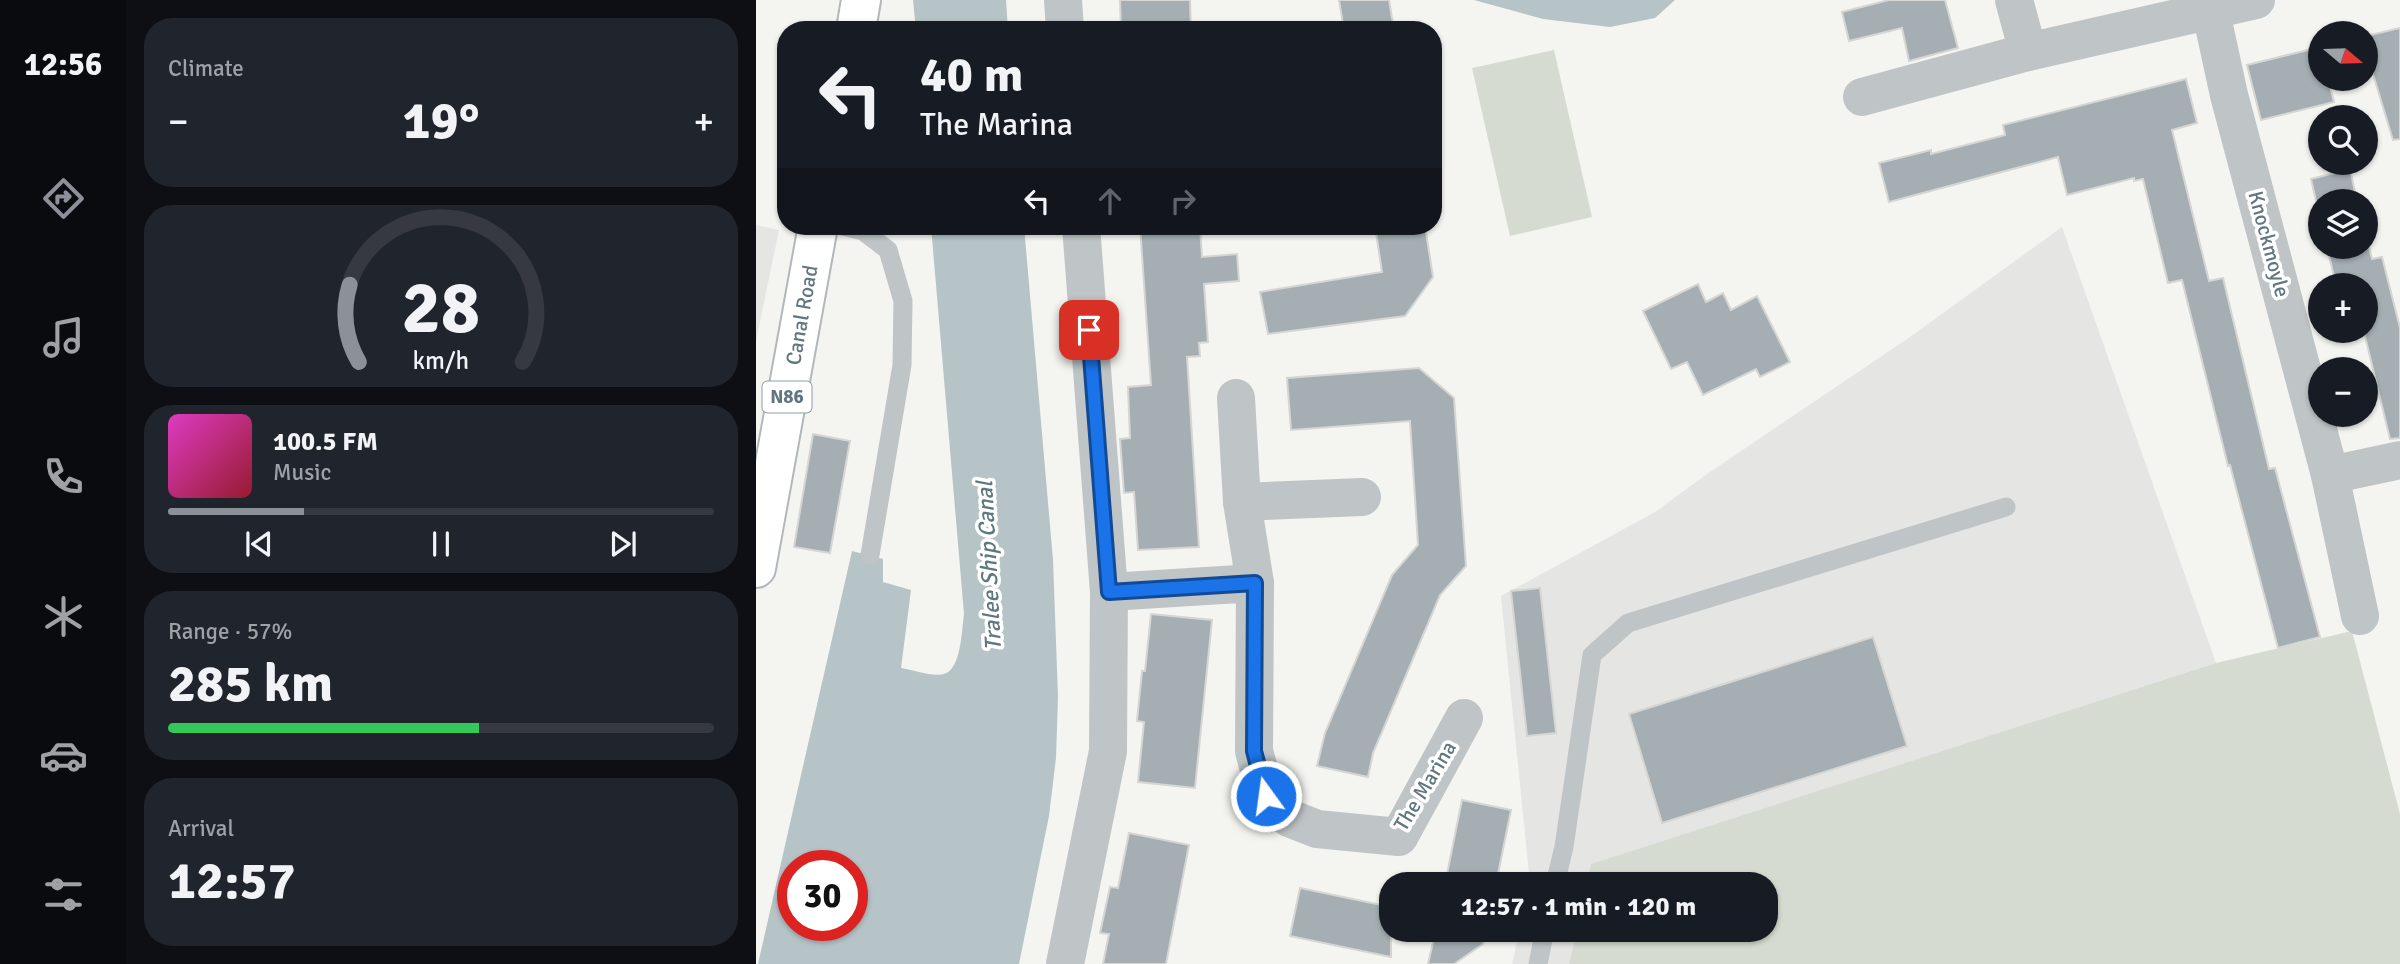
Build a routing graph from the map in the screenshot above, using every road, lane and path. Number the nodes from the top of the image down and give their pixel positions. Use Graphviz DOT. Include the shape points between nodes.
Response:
graph roads {
  1 [pos="861,0"];
  2 [pos="1063,0"];
  3 [pos="2014,0"];
  4 [pos="2256,0"];
  5 [pos="2210,12"];
  6 [pos="858,21"];
  7 [pos="1064,21"];
  8 [pos="2028,52"];
  9 [pos="1862,97"];
  10 [pos="816,235"];
  11 [pos="868,235"];
  12 [pos="1081,235"];
  13 [pos="1236,398"];
  14 [pos="2400,460"];
  15 [pos="2330,475"];
  16 [pos="1362,497"];
  17 [pos="1242,502"];
  18 [pos="2006,507"];
  19 [pos="870,555"];
  20 [pos="756,568"];
  21 [pos="1255,583"];
  22 [pos="1109,592"];
  23 [pos="2360,616"];
  24 [pos="1464,718"];
  25 [pos="1558,872"];
  26 [pos="1542,942"];
  27 [pos="1065,964"];
  28 [pos="1538,964"];
  1 -- 6 [label="main road"];
  2 -- 7 [label="street"];
  3 -- 8 [label="street"];
  4 -- 5 [label="street"];
  5 -- 8 [label="street"];
  5 -- 15 [label="street, Knockmoyle"];
  8 -- 9 [label="street"];
  10 -- 20 [label="main road, Canal Road / N86"];
  11 -- 19 [label="lane" via="888,250 903,302 902,365"];
  12 -- 22 [label="street"];
  13 -- 17 [label="street, The Marina"];
  14 -- 15 [label="street"];
  15 -- 23 [label="street, Knockmoyle"];
  16 -- 17 [label="street"];
  17 -- 21 [label="street, The Marina"];
  18 -- 25 [label="lane" via="1628,623 1592,655"];
  21 -- 22 [label="street"];
  21 -- 24 [label="street, The Marina" via="1254,751 1266,796 1289,818 1317,829 1399,837"];
  22 -- 27 [label="street" via="1108,751"];
  26 -- 28 [label="lane"];
}
